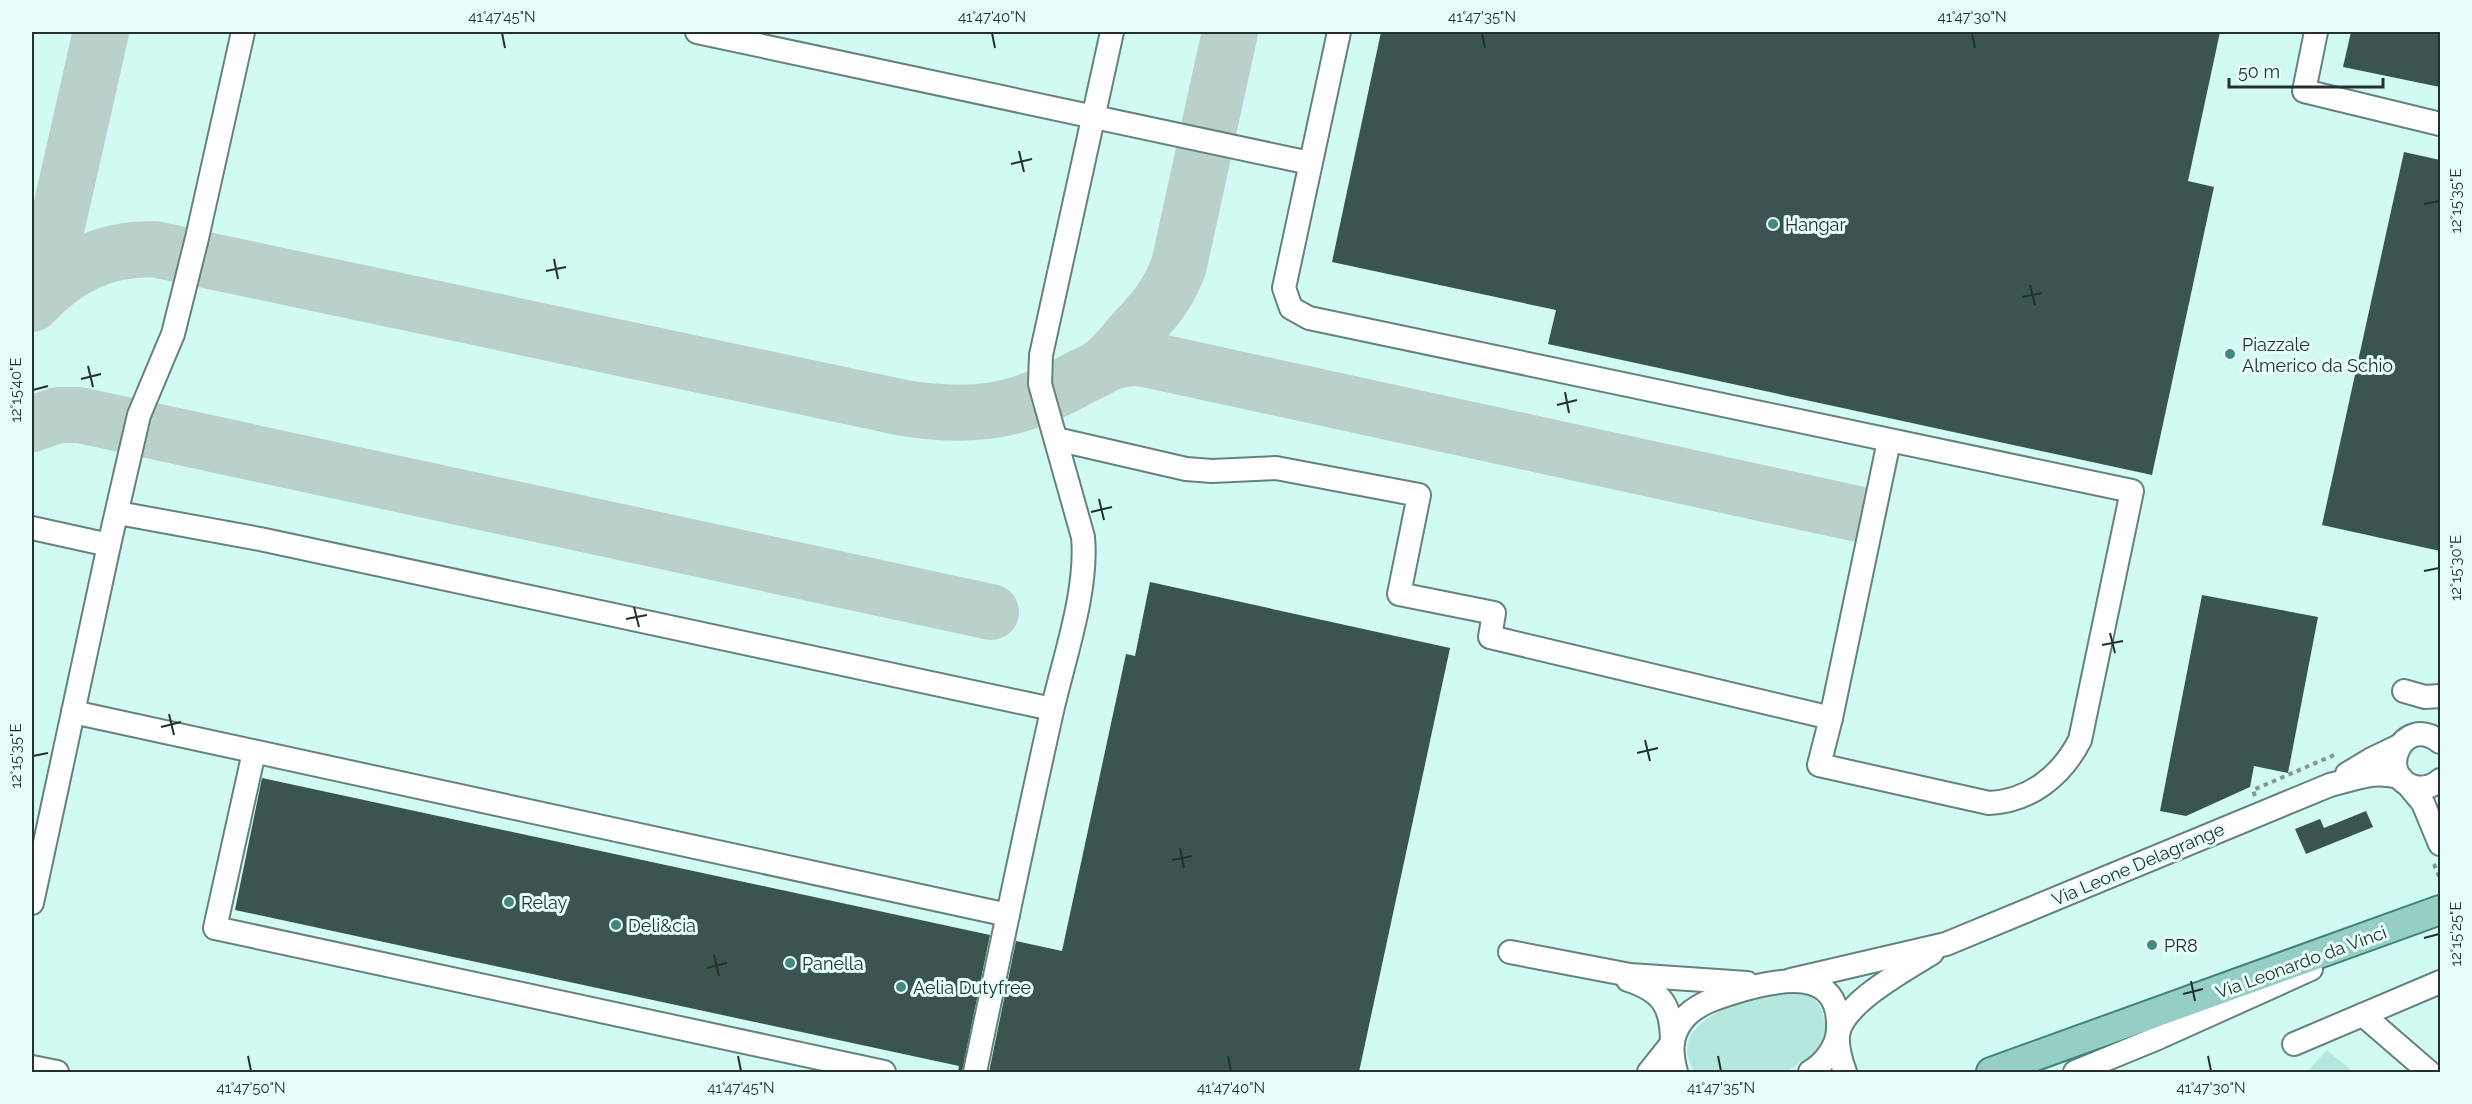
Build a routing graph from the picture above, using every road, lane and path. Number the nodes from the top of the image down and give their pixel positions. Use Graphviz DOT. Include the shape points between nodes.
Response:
graph roads {
  1 [pos="243,32"];
  2 [pos="697,32"];
  3 [pos="1113,32"];
  4 [pos="1339,32"];
  5 [pos="2316,32"];
  6 [pos="1093,118"];
  7 [pos="2440,124"];
  8 [pos="1310,163"];
  9 [pos="1056,439"];
  10 [pos="1889,441"];
  11 [pos="118,513"];
  12 [pos="32,528"];
  13 [pos="109,545"];
  14 [pos="2404,692"];
  15 [pos="2440,696"];
  16 [pos="1052,710"];
  17 [pos="73,712"];
  18 [pos="1831,718"];
  19 [pos="2436,735"];
  20 [pos="2399,746"];
  21 [pos="254,752"];
  22 [pos="2440,780"];
  23 [pos="2405,782"];
  24 [pos="2330,785"];
  25 [pos="2436,851"];
  26 [pos="2440,879"];
  27 [pos="32,903"];
  28 [pos="2440,911"];
  29 [pos="1008,915"];
  30 [pos="1946,944"];
  31 [pos="1510,952"];
  32 [pos="1577,965"];
  33 [pos="1791,980"];
  34 [pos="2440,982"];
  35 [pos="1764,984"];
  36 [pos="2363,1014"];
  37 [pos="1838,1034"];
  38 [pos="2294,1044"];
  39 [pos="1673,1062"];
  40 [pos="32,1067"];
  41 [pos="57,1072"];
  42 [pos="884,1072"];
  43 [pos="975,1072"];
  44 [pos="1649,1072"];
  45 [pos="1810,1072"];
  46 [pos="1845,1072"];
  47 [pos="1991,1072"];
  48 [pos="2075,1072"];
  49 [pos="2429,1072"];
  1 -- 11 [label="street" via="173,334 139,415"];
  2 -- 6 [label="street"];
  3 -- 6 [label="street"];
  4 -- 8 [label="street"];
  5 -- 7 [label="street" via="2304,91"];
  6 -- 8 [label="street"];
  6 -- 9 [label="street" via="1041,355 1041,384"];
  8 -- 10 [label="street" via="1284,288 1291,308 1309,318"];
  9 -- 16 [label="street" via="1085,557"];
  9 -- 18 [label="street" via="1186,469 1276,468 1419,495 1399,594 1494,613 1490,637"];
  10 -- 18 [label="street"];
  10 -- 18 [label="street" via="2132,491 2080,740 2061,769 2037,789 2007,802 1989,802 1819,765"];
  11 -- 13 [label="street"];
  11 -- 16 [label="street" via="260,539"];
  12 -- 13 [label="street"];
  13 -- 17 [label="street"];
  14 -- 15 [label="street"];
  16 -- 29 [label="street"];
  17 -- 21 [label="street"];
  17 -- 27 [label="street"];
  19 -- 20 [label="street, Via Leone Delagrange" via="2411,736"];
  20 -- 23 [label="street" via="2395,763"];
  20 -- 24 [label="street, Via Leone Delagrange"];
  21 -- 29 [label="street"];
  21 -- 42 [label="street" via="215,928"];
  22 -- 23 [label="street, Via Leone Delagrange" via="2427,788"];
  23 -- 24 [label="street, Via Leone Delagrange" via="2379,773"];
  23 -- 25 [label="street" via="2423,803"];
  24 -- 30 [label="street, Via Leone Delagrange"];
  25 -- 26 [label="path"];
  28 -- 47 [label="main road, Via Leonardo da Vinci"];
  28 -- 48 [label="street"];
  29 -- 43 [label="street"];
  30 -- 33 [label="street, Via Leone Delagrange"];
  30 -- 37 [label="street, Via Leone Delagrange" via="1871,993 1848,1015"];
  31 -- 32 [label="street"];
  32 -- 35 [label="street" via="1630,975"];
  32 -- 39 [label="street" via="1646,986 1658,994 1670,1016"];
  33 -- 35 [label="street, Via Leone Delagrange"];
  33 -- 37 [label="street" via="1814,984 1830,997 1839,1021"];
  34 -- 36 [label="street"];
  35 -- 39 [label="street" via="1721,996 1683,1018"];
  36 -- 38 [label="street"];
  36 -- 49 [label="street"];
  37 -- 45 [label="street, Via Leone Delagrange" via="1825,1060"];
  37 -- 46 [label="street"];
  39 -- 44 [label="street"];
  40 -- 41 [label="street"];
}
